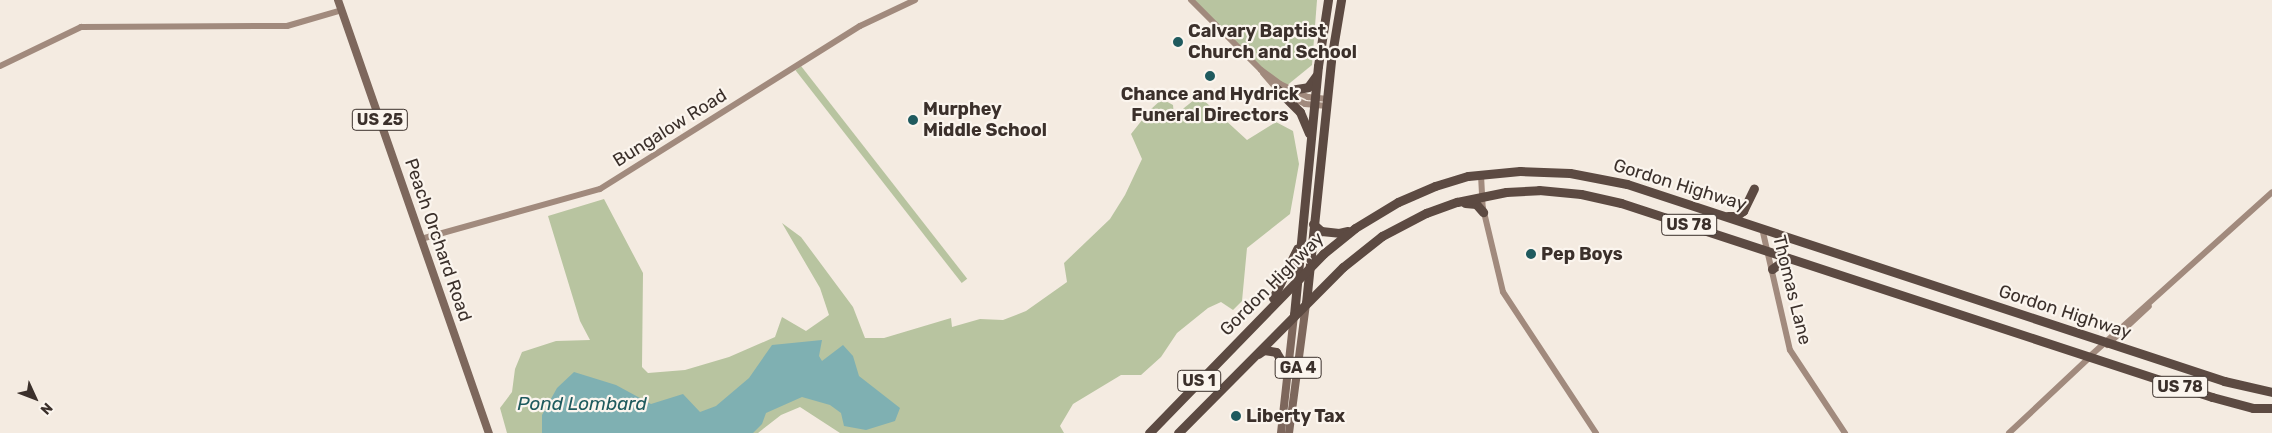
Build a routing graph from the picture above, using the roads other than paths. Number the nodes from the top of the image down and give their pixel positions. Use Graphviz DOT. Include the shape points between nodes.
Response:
graph roads {
  1 [pos="338,0"];
  2 [pos="915,0"];
  3 [pos="1191,0"];
  4 [pos="1328,0"];
  5 [pos="1341,0"];
  6 [pos="342,10"];
  7 [pos="0,66"];
  8 [pos="1318,66"];
  9 [pos="1261,70"];
  10 [pos="1276,88"];
  11 [pos="1290,90"];
  12 [pos="1315,101"];
  13 [pos="1327,102"];
  14 [pos="1311,145"];
  15 [pos="1478,175"];
  16 [pos="1754,188"];
  17 [pos="2272,192"];
  18 [pos="1481,196"];
  19 [pos="1484,212"];
  20 [pos="1426,213"];
  21 [pos="1723,216"];
  22 [pos="1314,224"];
  23 [pos="1303,227"];
  24 [pos="1355,228"];
  25 [pos="1762,228"];
  26 [pos="422,239"];
  27 [pos="1768,251"];
  28 [pos="1787,258"];
  29 [pos="1772,268"];
  30 [pos="1309,269"];
  31 [pos="1297,280"];
  32 [pos="1306,303"];
  33 [pos="1294,315"];
  34 [pos="1248,330"];
  35 [pos="2106,342"];
  36 [pos="2089,357"];
  37 [pos="1250,360"];
  38 [pos="1288,372"];
  39 [pos="2272,392"];
  40 [pos="2272,408"];
  41 [pos="489,433"];
  42 [pos="1149,433"];
  43 [pos="1178,433"];
  44 [pos="1282,433"];
  45 [pos="1289,433"];
  46 [pos="1596,433"];
  47 [pos="1845,433"];
  48 [pos="2009,433"];
  1 -- 6 [label="main road, Peach Orchard Road / US 25"];
  2 -- 26 [label="street, Bungalow Road" via="860,26 600,189"];
  3 -- 9 [label="street"];
  4 -- 8 [label="highway, US 1"];
  5 -- 13 [label="highway"];
  6 -- 7 [label="street" via="277,27 81,27"];
  6 -- 26 [label="main road, Peach Orchard Road / US 25"];
  8 -- 11 [label="highway" via="1311,84"];
  8 -- 12 [label="highway, US 1"];
  9 -- 10 [label="street"];
  9 -- 11 [label="street"];
  10 -- 12 [label="street" via="1298,101"];
  10 -- 14 [label="highway" via="1304,117"];
  11 -- 12 [label="street"];
  12 -- 13 [label="street"];
  12 -- 14 [label="highway, US 1"];
  13 -- 22 [label="highway"];
  14 -- 23 [label="highway, US 1"];
  15 -- 18 [label="street"];
  15 -- 21 [label="highway, Gordon Highway / US 78" via="1538,171 1595,176"];
  15 -- 24 [label="highway, Gordon Highway / US 78" via="1420,191"];
  16 -- 21 [label="highway" via="1741,213"];
  17 -- 35 [label="street"];
  18 -- 19 [label="street"];
  18 -- 20 [label="highway, Gordon Highway / US 78"];
  18 -- 27 [label="highway, Gordon Highway / US 78" via="1540,190 1581,194 1621,203"];
  19 -- 20 [label="highway" via="1476,204 1469,203"];
  19 -- 46 [label="street" via="1500,284 1509,305"];
  20 -- 32 [label="highway, Gordon Highway / US 78" via="1368,245"];
  21 -- 25 [label="highway, Gordon Highway / US 78"];
  22 -- 24 [label="highway" via="1321,231 1339,233"];
  22 -- 30 [label="highway"];
  23 -- 31 [label="highway, GA 4"];
  23 -- 34 [label="highway, US 1" via="1282,284"];
  24 -- 30 [label="highway, Gordon Highway / US 78"];
  25 -- 27 [label="street, Thomas Lane"];
  25 -- 35 [label="highway, Gordon Highway / US 78"];
  26 -- 41 [label="main road, Peach Orchard Road / US 25"];
  27 -- 28 [label="highway, Gordon Highway / US 78"];
  27 -- 29 [label="street, Thomas Lane"];
  28 -- 29 [label="highway"];
  28 -- 36 [label="highway, Gordon Highway / US 78"];
  29 -- 47 [label="street, Thomas Lane" via="1790,350"];
  30 -- 31 [label="highway, Gordon Highway / US 78"];
  30 -- 32 [label="highway"];
  31 -- 33 [label="highway, GA 4"];
  31 -- 34 [label="highway, Gordon Highway / US 78"];
  32 -- 33 [label="highway, Gordon Highway / US 1"];
  32 -- 45 [label="main road, GA 4"];
  33 -- 37 [label="highway, Gordon Highway / US 1"];
  33 -- 38 [label="main road, GA 4"];
  34 -- 42 [label="highway, Gordon Highway / US 1"];
  35 -- 36 [label="street"];
  35 -- 39 [label="highway, Gordon Highway / US 78" via="2224,381"];
  36 -- 40 [label="highway, Gordon Highway / US 78" via="2228,402"];
  36 -- 48 [label="street"];
  37 -- 38 [label="highway" via="1264,350 1272,351 1281,357"];
  37 -- 43 [label="highway, Gordon Highway / US 1"];
  38 -- 44 [label="main road, GA 4"];
}
